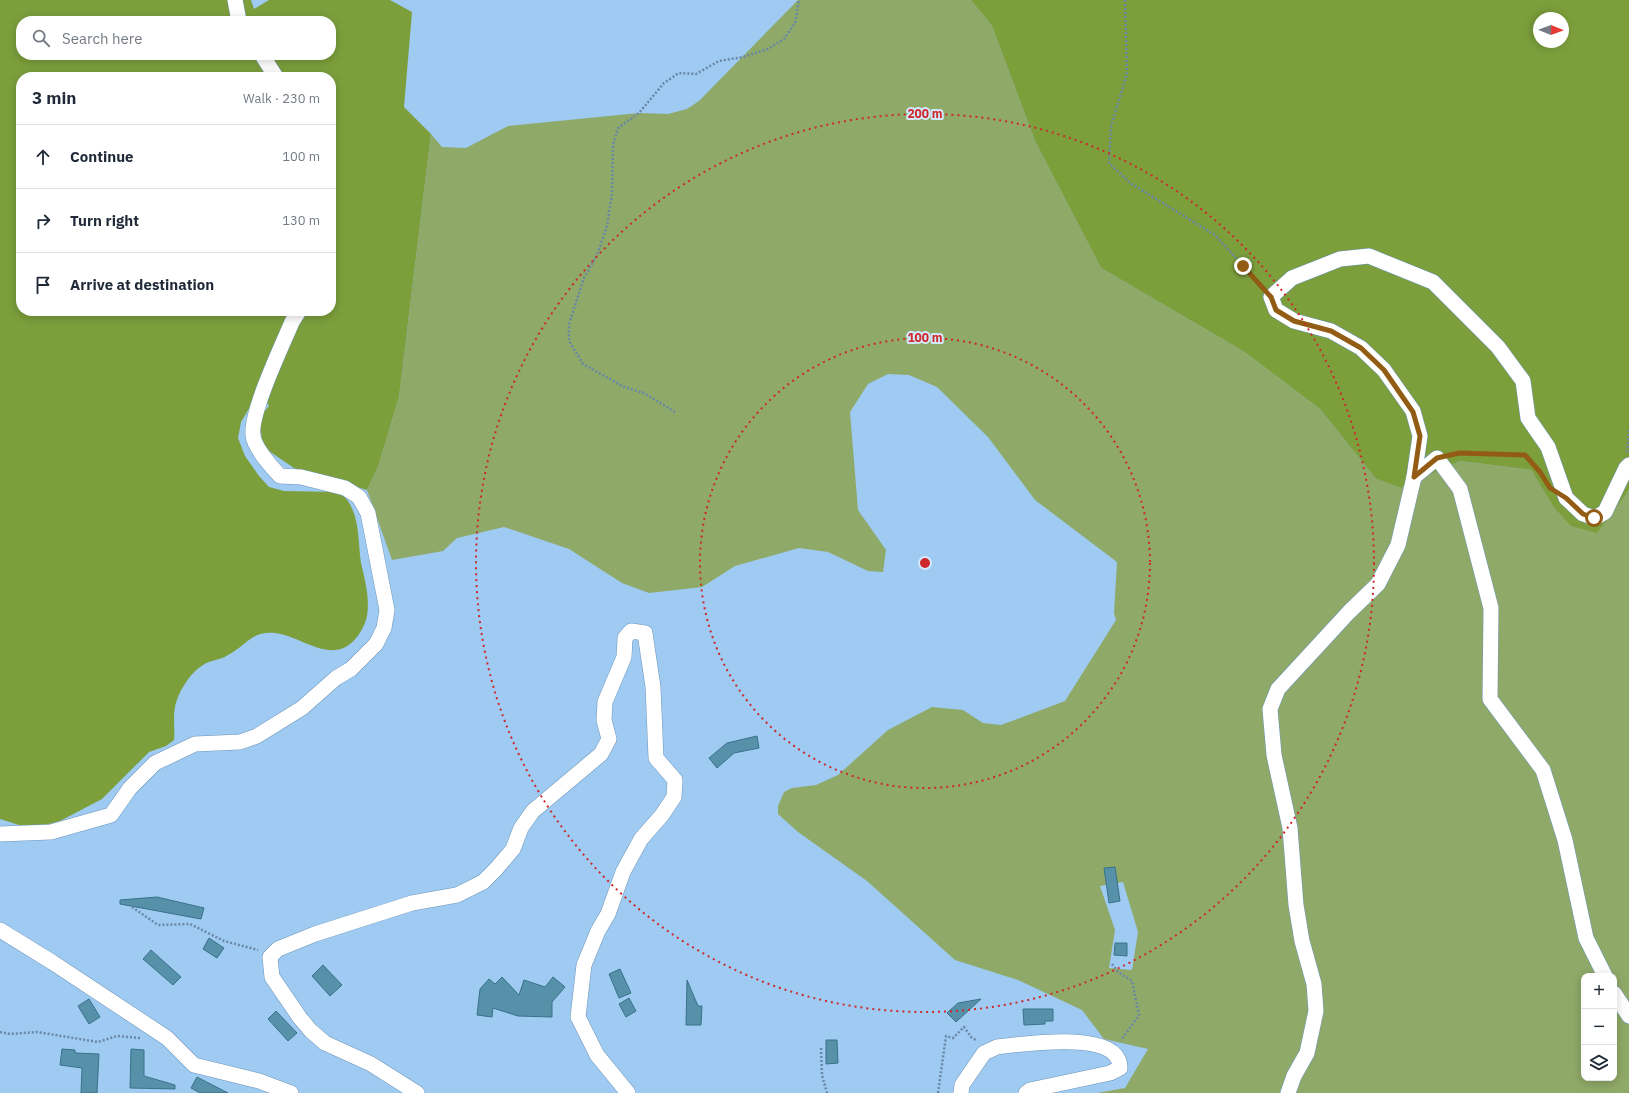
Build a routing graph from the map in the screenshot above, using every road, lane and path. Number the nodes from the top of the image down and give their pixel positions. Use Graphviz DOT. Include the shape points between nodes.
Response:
graph roads {
  1 [pos="235,0"];
  2 [pos="799,0"];
  3 [pos="1125,0"];
  4 [pos="238,16"];
  5 [pos="265,60"];
  6 [pos="273,72"];
  7 [pos="1271,297"];
  8 [pos="296,316"];
  9 [pos="675,412"];
  10 [pos="1437,458"];
  11 [pos="1629,465"];
  12 [pos="1414,477"];
  13 [pos="1543,477"];
  14 [pos="0,834"];
  15 [pos="132,907"];
  16 [pos="0,930"];
  17 [pos="270,957"];
  18 [pos="1112,964"];
  19 [pos="1604,973"];
  20 [pos="1617,998"];
  21 [pos="1629,1016"];
  22 [pos="0,1032"];
  23 [pos="142,1038"];
  24 [pos="996,1047"];
  25 [pos="821,1048"];
  26 [pos="1112,1052"];
  27 [pos="291,1093"];
  28 [pos="417,1093"];
  29 [pos="628,1093"];
  30 [pos="827,1093"];
  31 [pos="938,1093"];
  32 [pos="961,1093"];
  33 [pos="1026,1093"];
  34 [pos="1288,1093"];
  1 -- 4 [label="street"];
  2 -- 9 [label="path" via="795,23 784,39 768,49 719,61 696,74 679,73 664,83 639,113 618,128 613,145 612,193 607,226 597,255 584,278 569,324 569,341 583,364 624,387 644,393"];
  3 -- 7 [label="path" via="1127,74 1111,126 1109,163 1130,183 1215,235"];
  5 -- 6 [label="street"];
  7 -- 11 [label="street" via="1292,278 1340,258 1370,256 1433,282 1498,347 1523,381 1528,418 1548,447 1566,498 1583,514 1594,518 1605,512"];
  7 -- 12 [label="street" via="1276,310 1294,321 1331,331 1361,348 1384,370 1413,412 1420,436"];
  8 -- 14 [label="street" via="255,413 253,436 266,462 280,476 301,477 345,488 359,497 368,513 386,610 384,628 376,644 351,669 336,678 302,708 257,736 240,742 195,744 156,763 130,788 112,815 51,832"];
  10 -- 12 [label="street"];
  10 -- 13 [label="path" via="1459,453 1525,455"];
  10 -- 19 [label="street" via="1460,488 1491,608 1490,699 1543,770 1564,840 1586,938"];
  12 -- 34 [label="street" via="1398,545 1378,584 1278,689 1270,709 1274,755 1290,828 1296,905 1302,941 1314,984 1316,1011 1307,1053"];
  15 -- 17 [label="path" via="158,925 190,924 224,941 262,951"];
  16 -- 27 [label="street" via="167,1038 194,1065 258,1081"];
  17 -- 28 [label="street" via="272,977 311,1031 325,1043 371,1064"];
  17 -- 29 [label="street" via="278,949 315,934 412,903 457,895 483,882 513,849 521,828 533,811 601,754 609,739 604,720 605,702 624,656 625,638 632,631 645,634 653,687 656,758 675,780 674,797 641,839 623,872 608,914 584,965 578,1017 597,1055"];
  18 -- 26 [label="path" via="1118,972 1132,981 1139,1015"];
  20 -- 21 [label="street"];
  22 -- 23 [label="path" via="37,1032 98,1042 117,1036"];
  24 -- 26 [label="street" via="1081,1041"];
  24 -- 31 [label="path" via="984,1045 971,1037 964,1027 953,1038 946,1036"];
  24 -- 32 [label="street" via="984,1053 962,1085"];
  25 -- 30 [label="path" via="822,1075"];
  26 -- 33 [label="street" via="1119,1059 1120,1068 1110,1073"];
}
